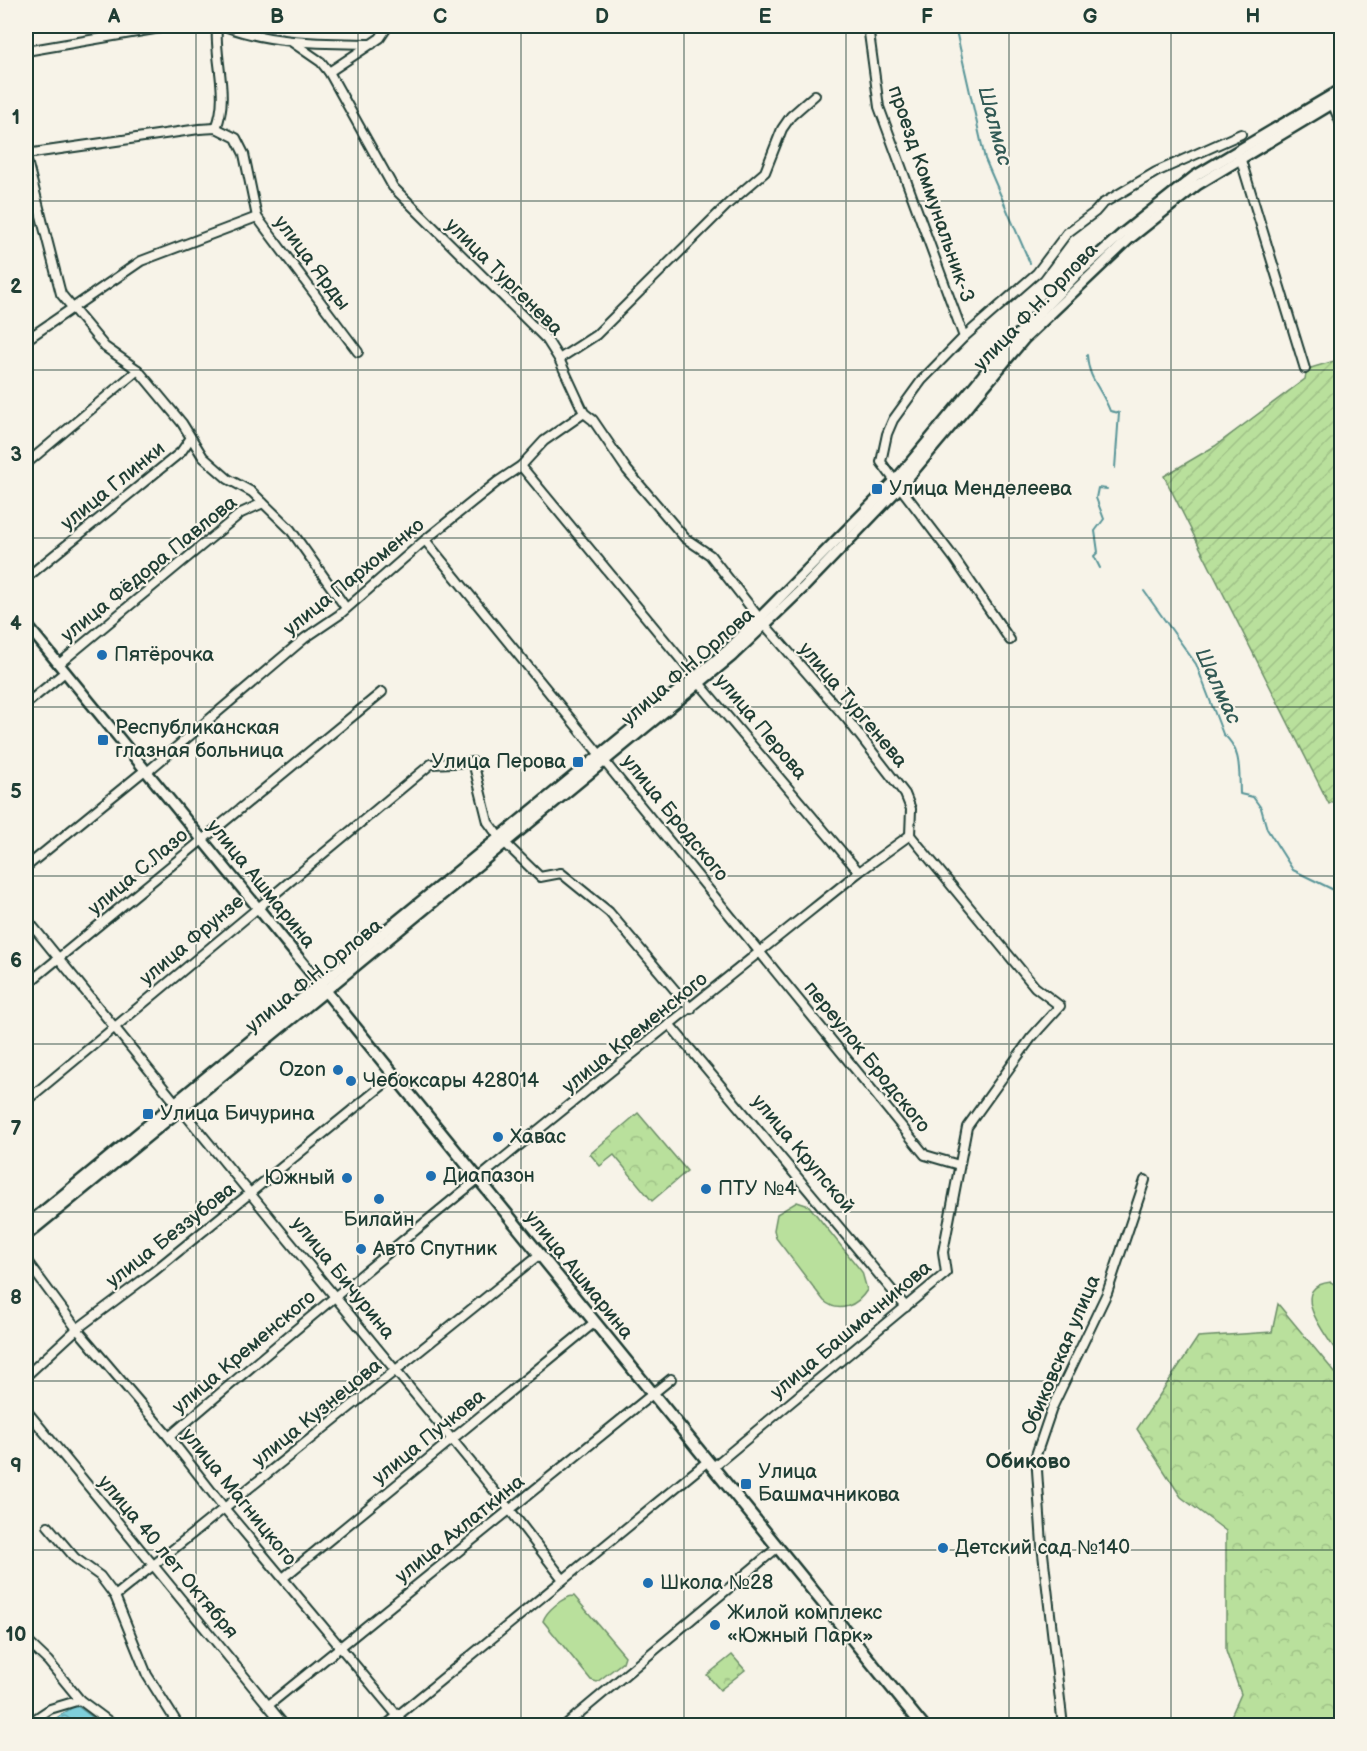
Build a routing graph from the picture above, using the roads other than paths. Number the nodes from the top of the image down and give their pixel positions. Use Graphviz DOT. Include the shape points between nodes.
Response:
graph roads {
  1 [pos="172,26"];
  2 [pos="217,26"];
  3 [pos="224,26"];
  4 [pos="388,26"];
  5 [pos="868,26"];
  6 [pos="292,42"];
  7 [pos="372,44"];
  8 [pos="26,51"];
  9 [pos="329,72"];
  10 [pos="1341,89"];
  11 [pos="815,95"];
  12 [pos="1341,98"];
  13 [pos="1332,103"];
  14 [pos="1341,126"];
  15 [pos="216,128"];
  16 [pos="26,132"];
  17 [pos="1241,134"];
  18 [pos="26,146"];
  19 [pos="1248,147"];
  20 [pos="1238,153"];
  21 [pos="26,155"];
  22 [pos="257,217"];
  23 [pos="72,308"];
  24 [pos="964,337"];
  25 [pos="26,340"];
  26 [pos="358,352"];
  27 [pos="559,358"];
  28 [pos="1305,369"];
  29 [pos="138,370"];
  30 [pos="584,413"];
  31 [pos="190,439"];
  32 [pos="26,464"];
  33 [pos="521,466"];
  34 [pos="897,484"];
  35 [pos="263,503"];
  36 [pos="425,540"];
  37 [pos="26,578"];
  38 [pos="346,608"];
  39 [pos="763,622"];
  40 [pos="26,624"];
  41 [pos="1010,640"];
  42 [pos="59,664"];
  43 [pos="65,672"];
  44 [pos="698,681"];
  45 [pos="382,692"];
  46 [pos="26,704"];
  47 [pos="602,758"];
  48 [pos="146,771"];
  49 [pos="910,835"];
  50 [pos="202,840"];
  51 [pos="502,840"];
  52 [pos="26,867"];
  53 [pos="859,872"];
  54 [pos="256,906"];
  55 [pos="26,918"];
  56 [pos="760,951"];
  57 [pos="58,958"];
  58 [pos="26,985"];
  59 [pos="322,988"];
  60 [pos="691,1009"];
  61 [pos="670,1025"];
  62 [pos="113,1028"];
  63 [pos="394,1076"];
  64 [pos="26,1101"];
  65 [pos="178,1105"];
  66 [pos="959,1165"];
  67 [pos="479,1180"];
  68 [pos="1145,1180"];
  69 [pos="252,1192"];
  70 [pos="26,1226"];
  71 [pos="26,1235"];
  72 [pos="540,1254"];
  73 [pos="26,1260"];
  74 [pos="333,1298"];
  75 [pos="906,1307"];
  76 [pos="595,1322"];
  77 [pos="77,1329"];
  78 [pos="396,1371"];
  79 [pos="26,1376"];
  80 [pos="671,1379"];
  81 [pos="653,1394"];
  82 [pos="26,1410"];
  83 [pos="169,1437"];
  84 [pos="451,1440"];
  85 [pos="710,1464"];
  86 [pos="225,1509"];
  87 [pos="510,1510"];
  88 [pos="48,1526"];
  89 [pos="778,1547"];
  90 [pos="154,1566"];
  91 [pos="283,1578"];
  92 [pos="562,1578"];
  93 [pos="115,1596"];
  94 [pos="26,1640"];
  95 [pos="341,1648"];
  96 [pos="80,1700"];
  97 [pos="270,1704"];
  98 [pos="397,1715"];
  99 [pos="26,1725"];
  100 [pos="115,1725"];
  101 [pos="179,1725"];
  102 [pos="285,1725"];
  103 [pos="385,1725"];
  104 [pos="406,1725"];
  105 [pos="564,1725"];
  106 [pos="923,1725"];
  107 [pos="1063,1725"];
  1 -- 8 [label="street"];
  2 -- 15 [label="street" via="223,103"];
  3 -- 6 [label="street" via="252,36"];
  4 -- 7 [label="street"];
  5 -- 24 [label="street, проезд Коммунальник-3" via="879,106"];
  6 -- 7 [label="street"];
  6 -- 9 [label="street, улица Тургенева"];
  7 -- 9 [label="street"];
  9 -- 27 [label="street, улица Тургенева" via="393,187 528,319"];
  10 -- 19 [label="street, улица Ф.Н.Орлова"];
  11 -- 27 [label="street" via="782,129 761,177 729,203 596,335"];
  12 -- 13 [label="street, улица Ф.Н.Орлова"];
  13 -- 14 [label="street"];
  13 -- 19 [label="street, улица Ф.Н.Орлова"];
  15 -- 21 [label="street"];
  15 -- 22 [label="street, улица Ярды" via="240,144"];
  16 -- 18 [label="street"];
  17 -- 24 [label="street" via="1156,172 1102,204 1058,243 1037,273"];
  19 -- 20 [label="street, улица Ф.Н.Орлова"];
  20 -- 28 [label="street"];
  20 -- 34 [label="street, улица Ф.Н.Орлова" via="1165,208 1085,279 1024,339"];
  21 -- 23 [label="street" via="61,294"];
  22 -- 23 [label="street" via="155,253"];
  22 -- 26 [label="street, улица Ярды"];
  23 -- 25 [label="street"];
  23 -- 29 [label="street" via="105,347"];
  24 -- 34 [label="street" via="922,380 893,420 881,462"];
  27 -- 30 [label="street, улица Тургенева"];
  29 -- 31 [label="street" via="182,423"];
  29 -- 32 [label="street"];
  30 -- 33 [label="street, улица Пархоменко" via="530,453"];
  30 -- 39 [label="street, улица Тургенева" via="678,530 710,555"];
  31 -- 35 [label="street" via="228,479"];
  31 -- 37 [label="street, улица Глинки" via="181,453"];
  33 -- 36 [label="street, улица Пархоменко"];
  33 -- 44 [label="street, улица Перова"];
  34 -- 39 [label="street, улица Ф.Н.Орлова"];
  34 -- 41 [label="street"];
  35 -- 38 [label="street" via="290,529"];
  35 -- 42 [label="street, улица Фёдора Павлова" via="241,513"];
  36 -- 38 [label="street, улица Пархоменко"];
  36 -- 47 [label="street, улица Бродского"];
  38 -- 48 [label="street, улица Пархоменко"];
  39 -- 44 [label="street, улица Ф.Н.Орлова"];
  39 -- 49 [label="street, улица Тургенева" via="905,794 911,809"];
  40 -- 42 [label="street, улица Ашмарина"];
  42 -- 43 [label="street, улица Ашмарина"];
  43 -- 46 [label="street, улица Фёдора Павлова"];
  43 -- 48 [label="street, улица Ашмарина"];
  44 -- 47 [label="street, улица Ф.Н.Орлова"];
  44 -- 53 [label="street, улица Перова"];
  45 -- 50 [label="street, улица С.Лазо"];
  47 -- 51 [label="street, улица Ф.Н.Орлова"];
  47 -- 56 [label="street, улица Бродского"];
  48 -- 50 [label="street, улица Ашмарина"];
  48 -- 52 [label="street, улица Пархоменко"];
  49 -- 53 [label="street, улица Кременского"];
  49 -- 66 [label="street, улица Башмачникова" via="1035,987 1060,1006 1031,1038 972,1120 964,1134"];
  50 -- 54 [label="street, улица Ашмарина"];
  50 -- 57 [label="street, улица С.Лазо"];
  51 -- 54 [label="street, улица Фрунзе" via="488,822 473,762 431,764"];
  51 -- 59 [label="street, улица Ф.Н.Орлова"];
  51 -- 60 [label="street" via="540,877 561,873 609,912"];
  53 -- 56 [label="street, улица Кременского"];
  54 -- 59 [label="street, улица Ашмарина"];
  54 -- 62 [label="street, улица Фрунзе"];
  55 -- 57 [label="street, улица Бичурина"];
  56 -- 60 [label="street, улица Кременского"];
  56 -- 66 [label="street, переулок Бродского" via="925,1155"];
  57 -- 58 [label="street, улица С.Лазо"];
  57 -- 62 [label="street, улица Бичурина"];
  59 -- 63 [label="main road, улица Ашмарина"];
  59 -- 65 [label="main road, улица Ф.Н.Орлова"];
  60 -- 61 [label="street, улица Кременского"];
  61 -- 67 [label="street, улица Кременского"];
  61 -- 75 [label="street, улица Крупской"];
  62 -- 64 [label="street, улица Фрунзе"];
  62 -- 65 [label="street, улица Бичурина"];
  63 -- 67 [label="main road, улица Ашмарина"];
  63 -- 69 [label="street, улица Беззубова"];
  65 -- 69 [label="street, улица Бичурина"];
  65 -- 70 [label="main road, улица Ф.Н.Орлова"];
  65 -- 71 [label="main road, улица Ф.Н.Орлова"];
  66 -- 75 [label="street, улица Башмачникова" via="943,1252 946,1273"];
  67 -- 72 [label="main road, улица Ашмарина"];
  67 -- 74 [label="street, улица Кременского"];
  68 -- 107 [label="street, Обиковская улица" via="1107,1293 1052,1408 1036,1455"];
  69 -- 74 [label="street, улица Бичурина"];
  69 -- 77 [label="street, улица Беззубова"];
  72 -- 76 [label="main road, улица Ашмарина"];
  72 -- 78 [label="street, улица Кузнецова"];
  73 -- 77 [label="street, улица Магницкого"];
  74 -- 78 [label="street, улица Бичурина"];
  74 -- 83 [label="street, улица Кременского"];
  75 -- 85 [label="street, улица Башмачникова"];
  76 -- 81 [label="main road, улица Ашмарина"];
  76 -- 84 [label="street, улица Пучкова"];
  77 -- 79 [label="street, улица Беззубова"];
  77 -- 83 [label="street, улица Магницкого"];
  78 -- 84 [label="street, улица Бичурина"];
  78 -- 86 [label="street, улица Кузнецова"];
  80 -- 81 [label="street, улица Ахлаткина"];
  81 -- 85 [label="main road, улица Ашмарина"];
  81 -- 87 [label="street, улица Ахлаткина"];
  82 -- 90 [label="street, улица 40 лет Октября"];
  83 -- 86 [label="street, улица Магницкого"];
  84 -- 87 [label="street, улица Бичурина"];
  84 -- 91 [label="street, улица Пучкова"];
  85 -- 89 [label="main road, улица Ашмарина"];
  85 -- 92 [label="street, улица Башмачникова"];
  86 -- 90 [label="street, улица Кузнецова"];
  86 -- 91 [label="street, улица Магницкого"];
  87 -- 92 [label="street, улица Бичурина"];
  87 -- 95 [label="street, улица Ахлаткина"];
  88 -- 93 [label="street"];
  89 -- 105 [label="street"];
  89 -- 106 [label="main road, улица Ашмарина"];
  90 -- 93 [label="street, улица Кузнецова"];
  90 -- 97 [label="street, улица 40 лет Октября"];
  91 -- 95 [label="street, улица Магницкого"];
  92 -- 98 [label="street, улица Башмачникова"];
  93 -- 101 [label="street" via="147,1675"];
  94 -- 96 [label="street"];
  95 -- 97 [label="street, улица Ахлаткина"];
  95 -- 98 [label="street, улица Магницкого"];
  96 -- 99 [label="street" via="51,1709"];
  96 -- 100 [label="street"];
  97 -- 102 [label="street, улица 40 лет Октября"];
  98 -- 103 [label="street, улица Башмачникова"];
  98 -- 104 [label="street, улица Магницкого"];
}
